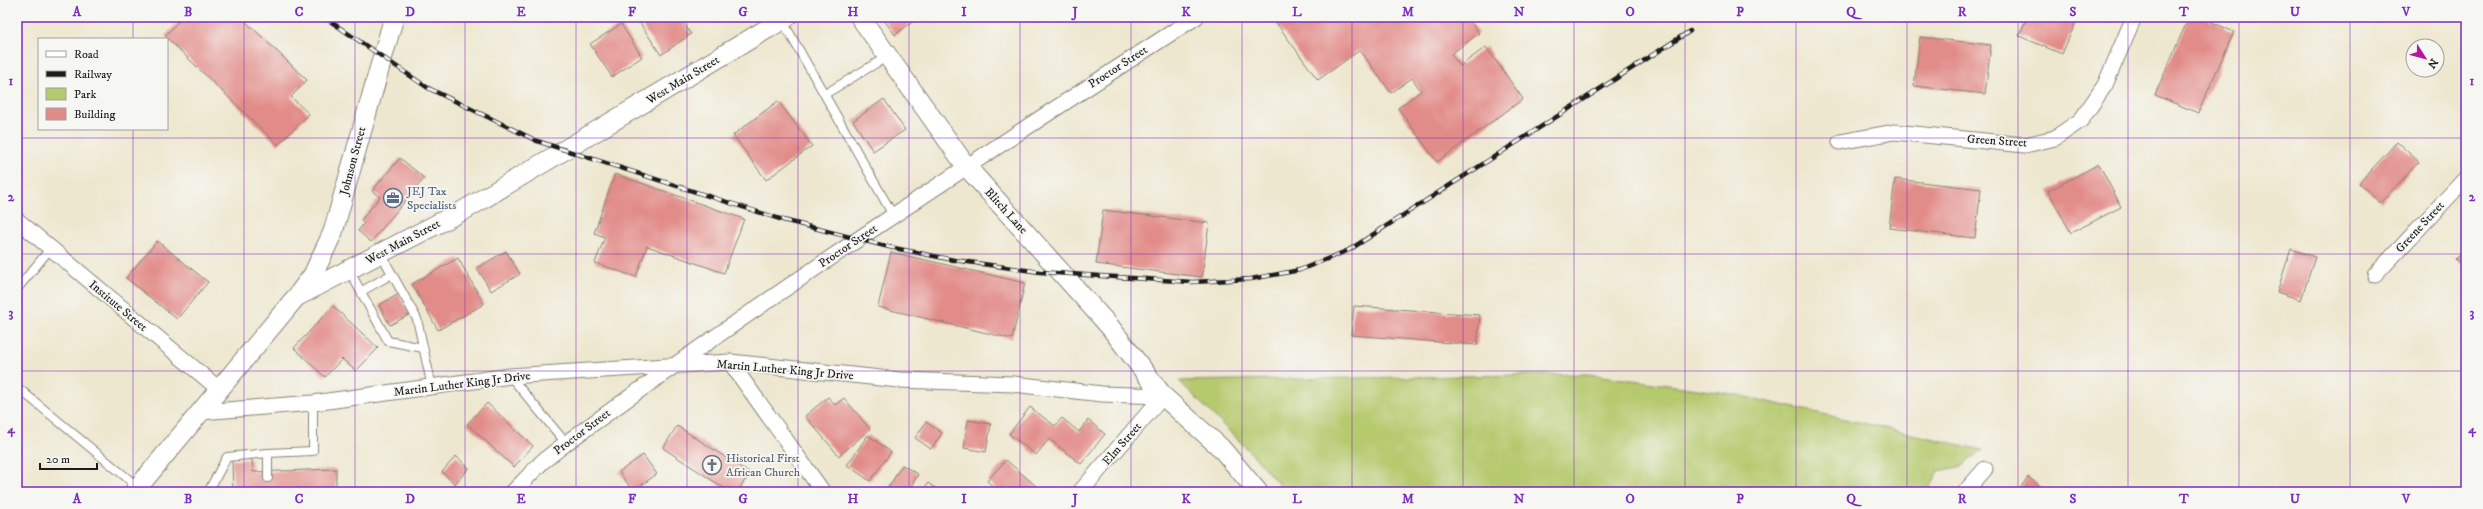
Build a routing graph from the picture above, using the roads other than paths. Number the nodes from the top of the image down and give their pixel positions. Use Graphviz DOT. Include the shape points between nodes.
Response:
graph roads {
  1 [pos="394,17"];
  2 [pos="860,17"];
  3 [pos="1196,17"];
  4 [pos="2134,17"];
  5 [pos="785,18"];
  6 [pos="888,56"];
  7 [pos="824,94"];
  8 [pos="1840,142"];
  9 [pos="966,166"];
  10 [pos="2466,178"];
  11 [pos="893,215"];
  12 [pos="17,220"];
  13 [pos="50,249"];
  14 [pos="381,254"];
  15 [pos="350,270"];
  16 [pos="392,274"];
  17 [pos="2375,275"];
  18 [pos="17,290"];
  19 [pos="362,291"];
  20 [pos="296,297"];
  21 [pos="424,348"];
  22 [pos="730,362"];
  23 [pos="673,365"];
  24 [pos="510,376"];
  25 [pos="432,387"];
  26 [pos="17,388"];
  27 [pos="220,390"];
  28 [pos="1163,396"];
  29 [pos="313,402"];
  30 [pos="201,412"];
  31 [pos="566,443"];
  32 [pos="268,453"];
  33 [pos="1986,469"];
  34 [pos="268,478"];
  35 [pos="136,490"];
  36 [pos="208,492"];
  37 [pos="513,492"];
  38 [pos="823,492"];
  39 [pos="1080,492"];
  40 [pos="1258,492"];
  41 [pos="1965,492"];
  1 -- 20 [label="street, Johnson Street" via="333,232 314,275"];
  2 -- 6 [label="street, Blitch Lane"];
  3 -- 9 [label="street, Proctor Street"];
  4 -- 8 [label="street, Green Street" via="2105,85 2081,120 2055,138 2025,145 1894,132"];
  5 -- 7 [label="lane"];
  5 -- 14 [label="street, West Main Street" via="466,209"];
  6 -- 7 [label="lane"];
  6 -- 9 [label="street, Blitch Lane"];
  7 -- 11 [label="lane"];
  9 -- 11 [label="street, Proctor Street"];
  9 -- 28 [label="street, Blitch Lane" via="1110,327"];
  10 -- 17 [label="street, Greene Street"];
  11 -- 23 [label="street, Proctor Street"];
  12 -- 13 [label="street, Institute Street"];
  13 -- 18 [label="lane"];
  13 -- 27 [label="street, Institute Street"];
  14 -- 15 [label="street, West Main Street"];
  14 -- 16 [label="lane"];
  15 -- 19 [label="lane"];
  15 -- 20 [label="street, West Main Street"];
  16 -- 19 [label="lane"];
  16 -- 21 [label="lane" via="417,319"];
  19 -- 21 [label="lane" via="388,340"];
  20 -- 27 [label="street, West Main Street"];
  21 -- 25 [label="lane"];
  22 -- 23 [label="street, Martin Luther King Jr Drive"];
  22 -- 28 [label="street, Martin Luther King Jr Drive" via="899,380 1013,384 1102,394"];
  22 -- 38 [label="street"];
  23 -- 24 [label="street, Martin Luther King Jr Drive"];
  23 -- 31 [label="street, Proctor Street"];
  24 -- 25 [label="street, Martin Luther King Jr Drive"];
  24 -- 31 [label="lane"];
  25 -- 29 [label="street, Martin Luther King Jr Drive"];
  26 -- 35 [label="lane"];
  27 -- 30 [label="street, West Main Street"];
  28 -- 39 [label="street, Elm Street"];
  28 -- 40 [label="street" via="1221,448"];
  29 -- 30 [label="street, Martin Luther King Jr Drive"];
  29 -- 32 [label="lane" via="313,451"];
  30 -- 35 [label="street, West Main Street"];
  31 -- 37 [label="street, Proctor Street" via="542,462"];
  32 -- 34 [label="lane"];
  32 -- 36 [label="lane" via="227,457"];
  33 -- 41 [label="street"];
}
